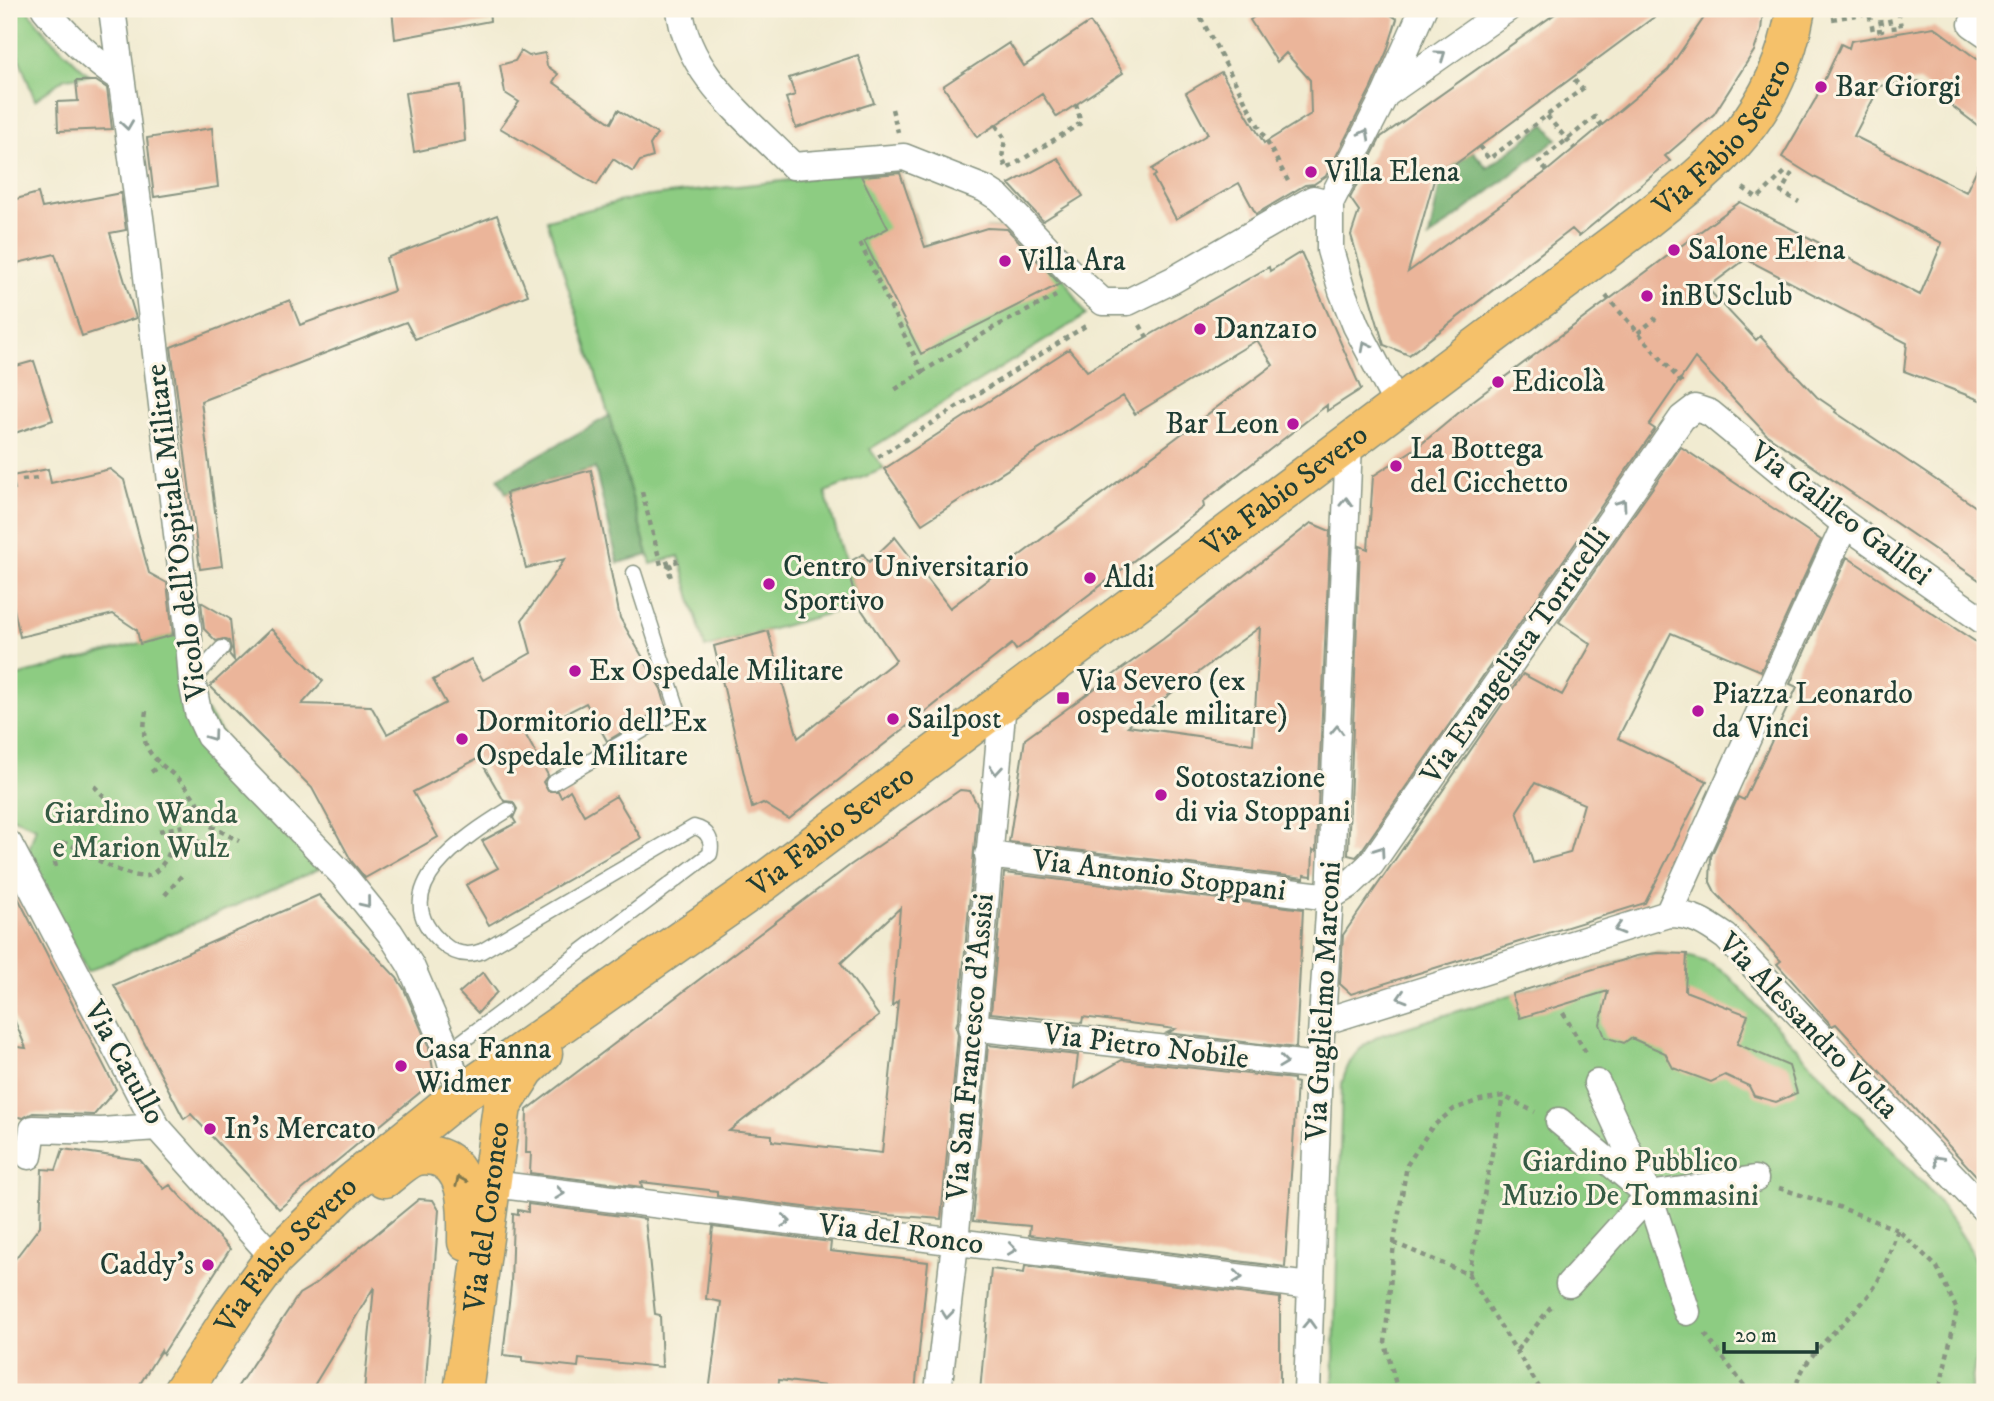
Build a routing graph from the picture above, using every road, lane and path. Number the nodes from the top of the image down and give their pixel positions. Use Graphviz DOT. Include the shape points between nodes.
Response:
graph roads {
  1 [pos="46,9"];
  2 [pos="112,9"];
  3 [pos="680,9"];
  4 [pos="1196,9"];
  5 [pos="1423,9"];
  6 [pos="1507,9"];
  7 [pos="1796,9"];
  8 [pos="1878,9"];
  9 [pos="1888,9"];
  10 [pos="1901,9"];
  11 [pos="1832,19"];
  12 [pos="1572,77"];
  13 [pos="121,79"];
  14 [pos="1385,95"];
  15 [pos="1076,104"];
  16 [pos="892,109"];
  17 [pos="1547,116"];
  18 [pos="996,125"];
  19 [pos="1602,126"];
  20 [pos="1567,140"];
  21 [pos="901,142"];
  22 [pos="1479,146"];
  23 [pos="1574,148"];
  24 [pos="1547,171"];
  25 [pos="1743,188"];
  26 [pos="1799,202"];
  27 [pos="1329,204"];
  28 [pos="1301,206"];
  29 [pos="860,243"];
  30 [pos="17,263"];
  31 [pos="9,273"];
  32 [pos="1065,291"];
  33 [pos="1606,296"];
  34 [pos="1102,302"];
  35 [pos="1656,318"];
  36 [pos="1638,333"];
  37 [pos="922,372"];
  38 [pos="893,391"];
  39 [pos="1690,397"];
  40 [pos="1398,406"];
  41 [pos="1349,443"];
  42 [pos="878,457"];
  43 [pos="38,478"];
  44 [pos="22,480"];
  45 [pos="642,492"];
  46 [pos="1844,524"];
  47 [pos="634,573"];
  48 [pos="671,578"];
  49 [pos="1985,622"];
  50 [pos="222,648"];
  51 [pos="192,681"];
  52 [pos="1003,702"];
  53 [pos="146,710"];
  54 [pos="160,766"];
  55 [pos="151,772"];
  56 [pos="553,783"];
  57 [pos="94,786"];
  58 [pos="508,810"];
  59 [pos="204,813"];
  60 [pos="126,819"];
  61 [pos="188,825"];
  62 [pos="211,826"];
  63 [pos="159,831"];
  64 [pos="166,831"];
  65 [pos="201,835"];
  66 [pos="239,841"];
  67 [pos="9,844"];
  68 [pos="195,854"];
  69 [pos="170,855"];
  70 [pos="988,855"];
  71 [pos="181,858"];
  72 [pos="183,874"];
  73 [pos="62,879"];
  74 [pos="164,895"];
  75 [pos="1330,897"];
  76 [pos="1668,914"];
  77 [pos="603,997"];
  78 [pos="1563,1013"];
  79 [pos="1322,1022"];
  80 [pos="972,1027"];
  81 [pos="448,1052"];
  82 [pos="1319,1066"];
  83 [pos="1597,1083"];
  84 [pos="460,1095"];
  85 [pos="1503,1096"];
  86 [pos="1559,1121"];
  87 [pos="157,1127"];
  88 [pos="30,1141"];
  89 [pos="1755,1179"];
  90 [pos="493,1184"];
  91 [pos="1649,1195"];
  92 [pos="1985,1210"];
  93 [pos="1898,1230"];
  94 [pos="954,1242"];
  95 [pos="1394,1242"];
  96 [pos="274,1258"];
  97 [pos="1468,1274"];
  98 [pos="1569,1283"];
  99 [pos="1310,1286"];
  100 [pos="1687,1312"];
  101 [pos="1517,1350"];
  102 [pos="464,1381"];
  103 [pos="182,1392"];
  104 [pos="938,1392"];
  105 [pos="1307,1392"];
  106 [pos="1398,1392"];
  107 [pos="1542,1392"];
  108 [pos="1749,1392"];
  109 [pos="1795,1392"];
  110 [pos="1939,1392"];
  1 -- 13 [label="street" via="62,29"];
  2 -- 13 [label="street, Vicolo dell'Ospitale Militare"];
  3 -- 34 [label="street" via="692,52 705,72 793,166 904,157 985,189"];
  4 -- 28 [label="path"];
  5 -- 14 [label="street"];
  14 -- 6 [label="street, one-way"];
  7 -- 40 [label="main road, Via Fabio Severo" via="1779,70 1752,122 1730,148 1639,225"];
  8 -- 11 [label="path" via="1882,30 1873,31 1869,13"];
  9 -- 10 [label="path" via="1891,28 1901,27"];
  12 -- 17 [label="path" via="1582,89"];
  13 -- 51 [label="street, Vicolo dell'Ospitale Militare, one-way"];
  27 -- 14 [label="street, one-way"];
  15 -- 18 [label="path" via="1081,123 1007,169 1002,158 1006,139"];
  16 -- 21 [label="path"];
  17 -- 20 [label="path"];
  17 -- 22 [label="path" via="1489,159"];
  19 -- 20 [label="path" via="1595,117"];
  20 -- 23 [label="path"];
  20 -- 24 [label="path" via="1539,162"];
  25 -- 26 [label="path" via="1758,198 1785,172 1791,175 1780,192"];
  27 -- 28 [label="street" via="1313,199"];
  40 -- 27 [label="street, one-way" via="1342,291 1330,250"];
  28 -- 34 [label="street" via="1173,281 1128,302"];
  29 -- 37 [label="path"];
  30 -- 31 [label="path"];
  32 -- 37 [label="path"];
  33 -- 36 [label="path"];
  34 -- 42 [label="path" via="1094,320"];
  35 -- 36 [label="path"];
  36 -- 39 [label="path"];
  37 -- 38 [label="path"];
  39 -- 46 [label="street, Via Galileo Galilei"];
  75 -- 39 [label="street, Via Evangelista Torricelli, one-way" via="1371,864 1682,418"];
  40 -- 41 [label="main road, Via Fabio Severo"];
  41 -- 52 [label="main road, Via Fabio Severo"];
  75 -- 41 [label="street, Via Guglielmo Marconi, one-way"];
  43 -- 44 [label="path"];
  45 -- 48 [label="path" via="661,565 676,560 677,564 668,567"];
  46 -- 49 [label="street, Via Galileo Galilei"];
  46 -- 76 [label="street"];
  47 -- 56 [label="lane" via="678,710"];
  50 -- 51 [label="lane"];
  51 -- 81 [label="street, Vicolo dell'Ospitale Militare, one-way" via="209,736 343,875 390,933 411,966"];
  52 -- 70 [label="street, Via San Francesco d'Assisi, one-way"];
  52 -- 77 [label="main road, Via Fabio Severo"];
  53 -- 54 [label="path" via="145,740"];
  54 -- 55 [label="path"];
  54 -- 59 [label="path" via="191,793"];
  57 -- 60 [label="path"];
  58 -- 81 [label="lane" via="450,851 423,886 422,919 454,951 466,955 482,951 694,827 702,829 712,844 706,859"];
  61 -- 64 [label="path"];
  62 -- 66 [label="path"];
  63 -- 64 [label="path"];
  64 -- 69 [label="path"];
  65 -- 68 [label="path"];
  67 -- 87 [label="street, Via Catullo"];
  69 -- 71 [label="path"];
  69 -- 73 [label="path" via="148,876 138,875 63,843 52,851"];
  70 -- 75 [label="street, Via Antonio Stoppani"];
  70 -- 80 [label="street, Via San Francesco d'Assisi"];
  72 -- 74 [label="path"];
  75 -- 79 [label="street, Via Guglielmo Marconi"];
  76 -- 79 [label="street, Via Alessandro Volta, one-way"];
  92 -- 76 [label="street, Via Alessandro Volta, one-way" via="1726,937 1700,919"];
  77 -- 84 [label="main road, Via Fabio Severo"];
  77 -- 90 [label="main road, Via del Coroneo" via="526,1069 502,1106"];
  78 -- 83 [label="path" via="1594,1066"];
  79 -- 82 [label="street, Via Guglielmo Marconi"];
  80 -- 82 [label="street, Via Pietro Nobile, one-way"];
  80 -- 94 [label="street, Via San Francesco d'Assisi"];
  81 -- 84 [label="street, Vicolo dell'Ospitale Militare"];
  82 -- 99 [label="street, Via Guglielmo Marconi"];
  83 -- 91 [label="street"];
  84 -- 96 [label="main road, Via Fabio Severo" via="349,1185"];
  85 -- 86 [label="path"];
  85 -- 95 [label="path" via="1454,1110 1432,1127 1407,1165"];
  85 -- 97 [label="path"];
  86 -- 91 [label="street"];
  87 -- 88 [label="street"];
  87 -- 96 [label="street, Via Catullo"];
  89 -- 91 [label="street"];
  89 -- 93 [label="path"];
  90 -- 94 [label="street, Via del Ronco, one-way"];
  90 -- 102 [label="main road, Via del Coroneo"];
  91 -- 98 [label="street"];
  91 -- 100 [label="street"];
  93 -- 109 [label="path" via="1878,1281 1818,1348"];
  93 -- 110 [label="path" via="1937,1267 1957,1310"];
  94 -- 99 [label="street, Via del Ronco, one-way"];
  94 -- 104 [label="street, Via San Francesco d'Assisi, one-way"];
  95 -- 97 [label="path"];
  95 -- 106 [label="path" via="1385,1343"];
  102 -- 96 [label="main road, one-way" via="464,1190 461,1177 439,1157 413,1157"];
  96 -- 103 [label="main road, Via Fabio Severo"];
  97 -- 101 [label="path"];
  98 -- 101 [label="path"];
  105 -- 99 [label="street, Via Guglielmo Marconi, one-way"];
  100 -- 108 [label="path"];
  101 -- 107 [label="path"];
}
